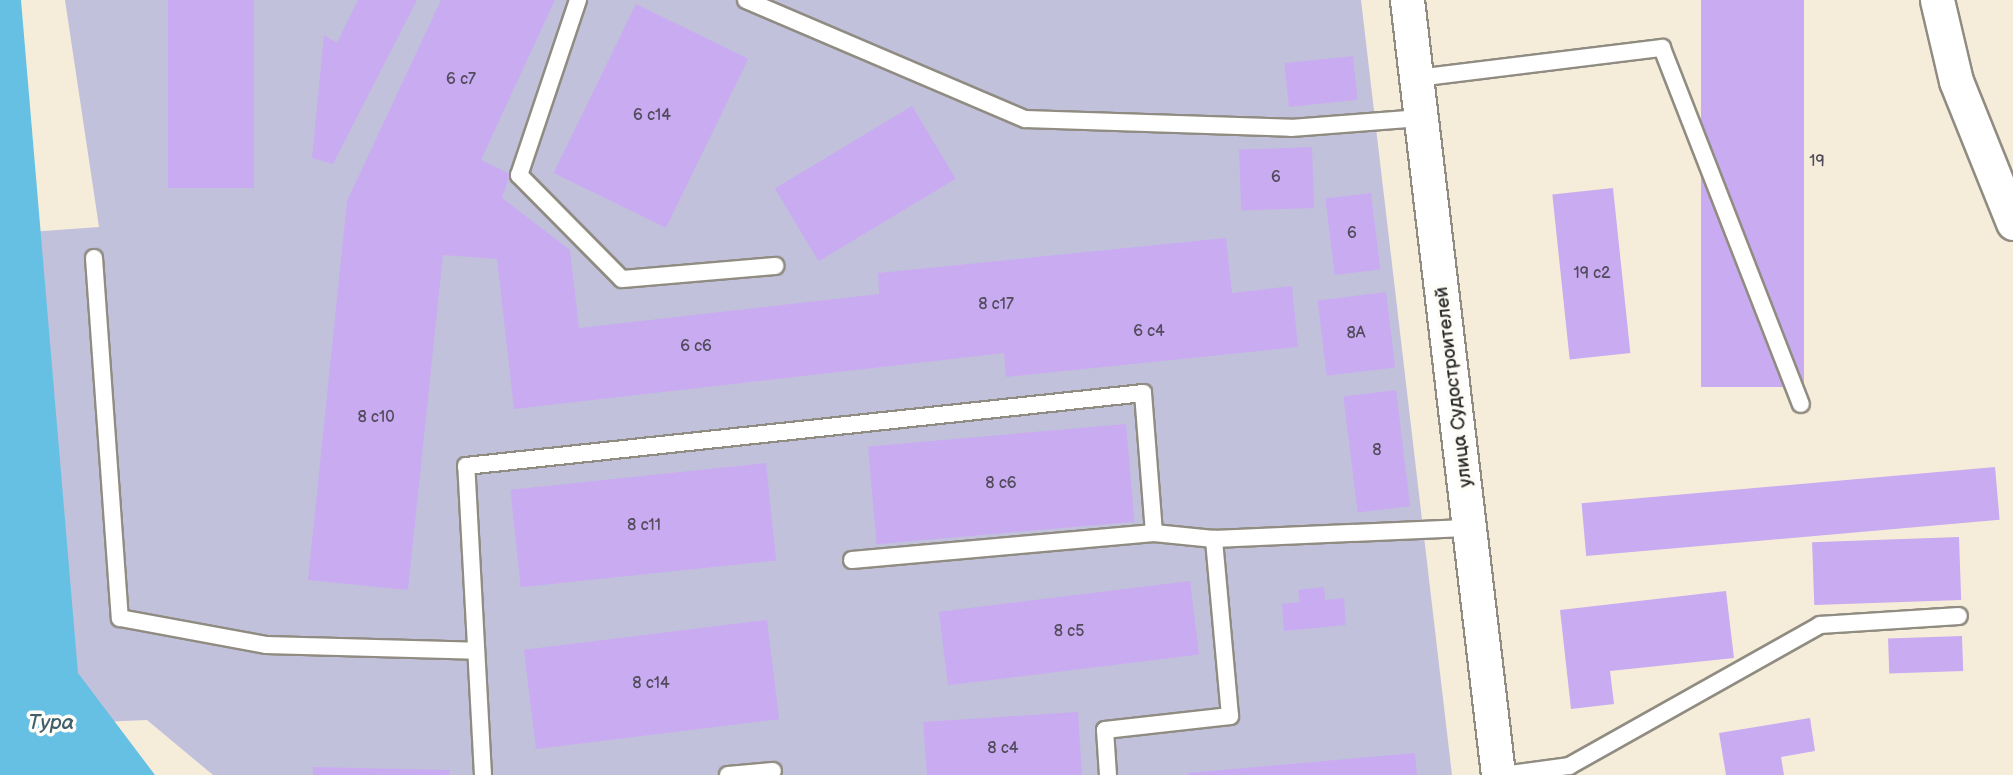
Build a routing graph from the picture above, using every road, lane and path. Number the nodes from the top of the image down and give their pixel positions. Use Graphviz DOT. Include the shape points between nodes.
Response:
graph roads {
  1 [pos="578,0"];
  2 [pos="746,0"];
  3 [pos="1407,0"];
  4 [pos="1937,0"];
  5 [pos="1417,78"];
  6 [pos="1421,118"];
  7 [pos="2013,223"];
  8 [pos="94,258"];
  9 [pos="775,266"];
  10 [pos="1801,404"];
  11 [pos="1472,528"];
  12 [pos="1154,533"];
  13 [pos="1214,539"];
  14 [pos="852,560"];
  15 [pos="1959,616"];
  16 [pos="476,651"];
  17 [pos="773,771"];
  18 [pos="483,775"];
  19 [pos="728,775"];
  20 [pos="1108,775"];
  21 [pos="1500,775"];
  1 -- 9 [label="lane" via="519,175 622,279"];
  2 -- 6 [label="lane" via="1025,119 1291,128"];
  3 -- 5 [label="street, улица Судостроителей"];
  4 -- 7 [label="street" via="1956,81"];
  5 -- 6 [label="street, улица Судостроителей"];
  5 -- 10 [label="lane" via="1662,48"];
  6 -- 11 [label="street, улица Судостроителей"];
  8 -- 16 [label="lane" via="120,618 266,645"];
  11 -- 13 [label="lane"];
  11 -- 21 [label="street, улица Судостроителей"];
  12 -- 13 [label="lane"];
  12 -- 14 [label="lane"];
  12 -- 16 [label="lane" via="1143,393 466,466"];
  13 -- 20 [label="lane" via="1230,716 1105,730"];
  15 -- 21 [label="lane" via="1820,625 1569,766"];
  16 -- 18 [label="lane"];
  17 -- 19 [label="lane"];
}
